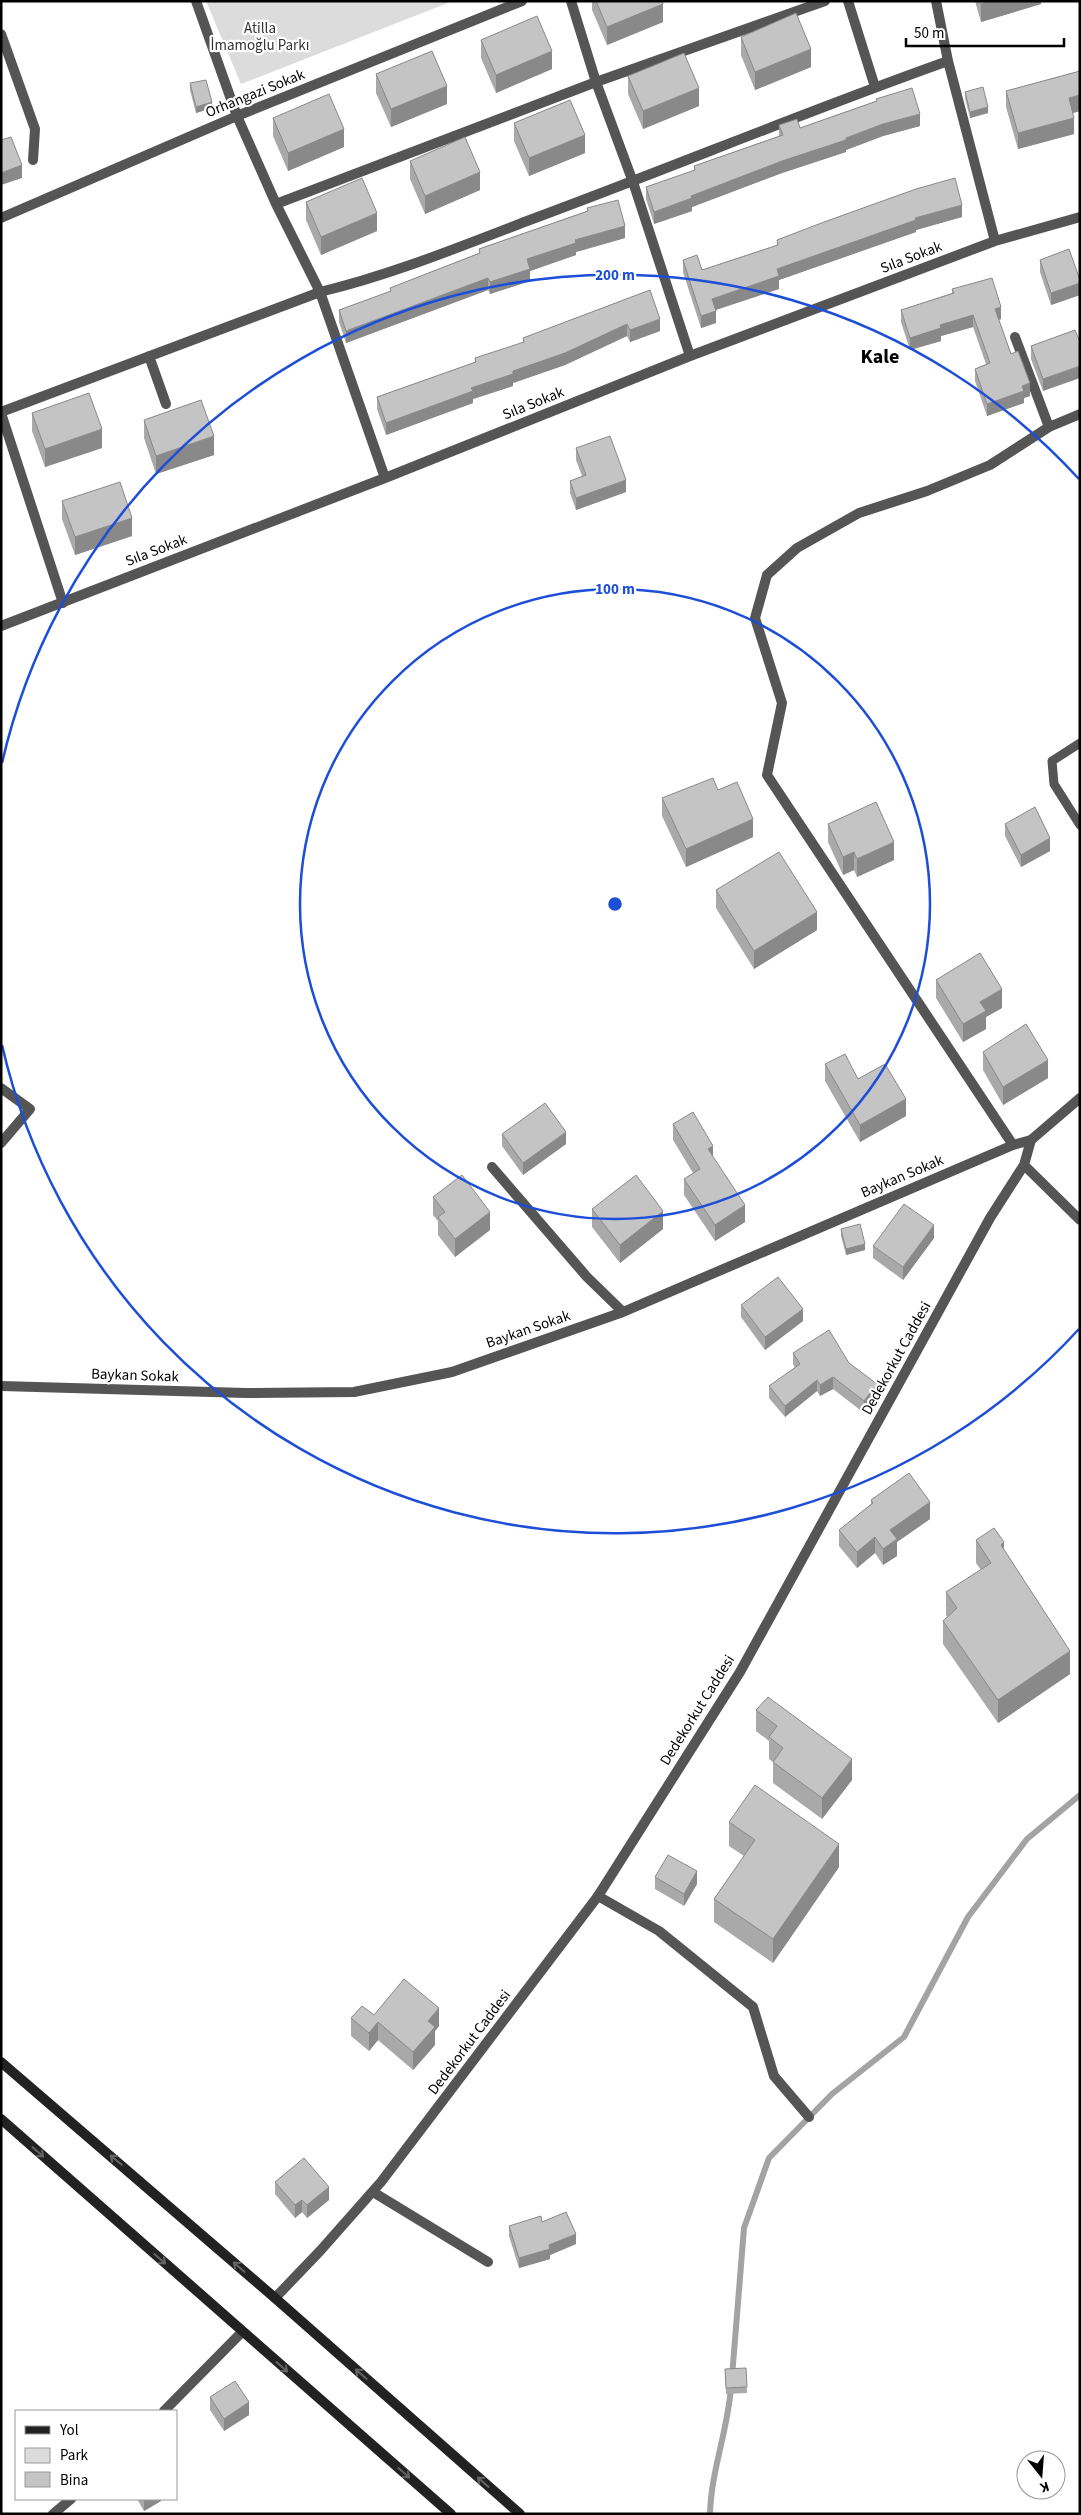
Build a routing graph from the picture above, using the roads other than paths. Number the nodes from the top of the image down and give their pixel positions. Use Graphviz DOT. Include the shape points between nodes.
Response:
graph roads {
  1 [pos="196,1"];
  2 [pos="522,1"];
  3 [pos="571,1"];
  4 [pos="825,1"];
  5 [pos="848,1"];
  6 [pos="936,1"];
  7 [pos="1,34"];
  8 [pos="948,61"];
  9 [pos="596,82"];
  10 [pos="875,87"];
  11 [pos="237,116"];
  12 [pos="33,160"];
  13 [pos="633,182"];
  14 [pos="276,204"];
  15 [pos="1080,217"];
  16 [pos="1,218"];
  17 [pos="995,241"];
  18 [pos="320,292"];
  19 [pos="1015,337"];
  20 [pos="149,356"];
  21 [pos="690,356"];
  22 [pos="166,404"];
  23 [pos="1,412"];
  24 [pos="1080,414"];
  25 [pos="1049,428"];
  26 [pos="385,478"];
  27 [pos="63,602"];
  28 [pos="1,626"];
  29 [pos="1080,743"];
  30 [pos="1080,825"];
  31 [pos="1,1088"];
  32 [pos="1080,1098"];
  33 [pos="1031,1140"];
  34 [pos="1,1143"];
  35 [pos="1013,1145"];
  36 [pos="1024,1165"];
  37 [pos="492,1167"];
  38 [pos="1080,1220"];
  39 [pos="623,1312"];
  40 [pos="1,1386"];
  41 [pos="598,1896"];
  42 [pos="1,2062"];
  43 [pos="809,2117"];
  44 [pos="1,2119"];
  45 [pos="373,2192"];
  46 [pos="488,2262"];
  47 [pos="275,2298"];
  48 [pos="242,2332"];
  49 [pos="165,2410"];
  50 [pos="70,2500"];
  51 [pos="53,2514"];
  52 [pos="451,2514"];
  53 [pos="520,2514"];
  1 -- 11 [label="street"];
  2 -- 11 [label="street, Orhangazi Sokak"];
  3 -- 9 [label="street"];
  4 -- 9 [label="street"];
  5 -- 10 [label="street"];
  6 -- 8 [label="street"];
  7 -- 12 [label="street" via="35,129"];
  8 -- 10 [label="street"];
  8 -- 17 [label="street"];
  9 -- 13 [label="street"];
  9 -- 14 [label="street"];
  10 -- 13 [label="street"];
  11 -- 14 [label="street"];
  11 -- 16 [label="street, Orhangazi Sokak"];
  13 -- 18 [label="street" via="369,280"];
  13 -- 21 [label="street"];
  14 -- 18 [label="street"];
  15 -- 17 [label="street, Sıla Sokak"];
  17 -- 21 [label="street, Sıla Sokak"];
  18 -- 20 [label="street"];
  18 -- 26 [label="street"];
  19 -- 25 [label="street"];
  20 -- 22 [label="street"];
  20 -- 23 [label="street"];
  21 -- 26 [label="street, Sıla Sokak"];
  23 -- 27 [label="street"];
  24 -- 25 [label="street"];
  25 -- 35 [label="street" via="990,466 927,492 859,513 797,548 767,575 755,618 782,703 767,775"];
  26 -- 27 [label="street, Sıla Sokak"];
  27 -- 28 [label="street, Sıla Sokak"];
  29 -- 30 [label="lane" via="1052,761 1054,784"];
  31 -- 34 [label="street" via="30,1109"];
  32 -- 33 [label="street"];
  33 -- 35 [label="street, Baykan Sokak"];
  33 -- 36 [label="street, Dedekorkut Caddesi"];
  35 -- 39 [label="street, Baykan Sokak"];
  36 -- 38 [label="street"];
  36 -- 41 [label="street, Dedekorkut Caddesi" via="990,1218 740,1672"];
  37 -- 39 [label="street" via="587,1277"];
  39 -- 40 [label="street, Baykan Sokak" via="452,1372 354,1392 246,1393"];
  41 -- 43 [label="street" via="659,1931 753,2007 774,2076"];
  41 -- 45 [label="street, Dedekorkut Caddesi"];
  47 -- 42 [label="main road, one-way"];
  44 -- 48 [label="main road, one-way"];
  45 -- 46 [label="street"];
  45 -- 47 [label="street, Dedekorkut Caddesi"];
  53 -- 47 [label="main road, one-way"];
  48 -- 49 [label="street"];
  48 -- 52 [label="main road, one-way"];
  50 -- 51 [label="street"];
}
